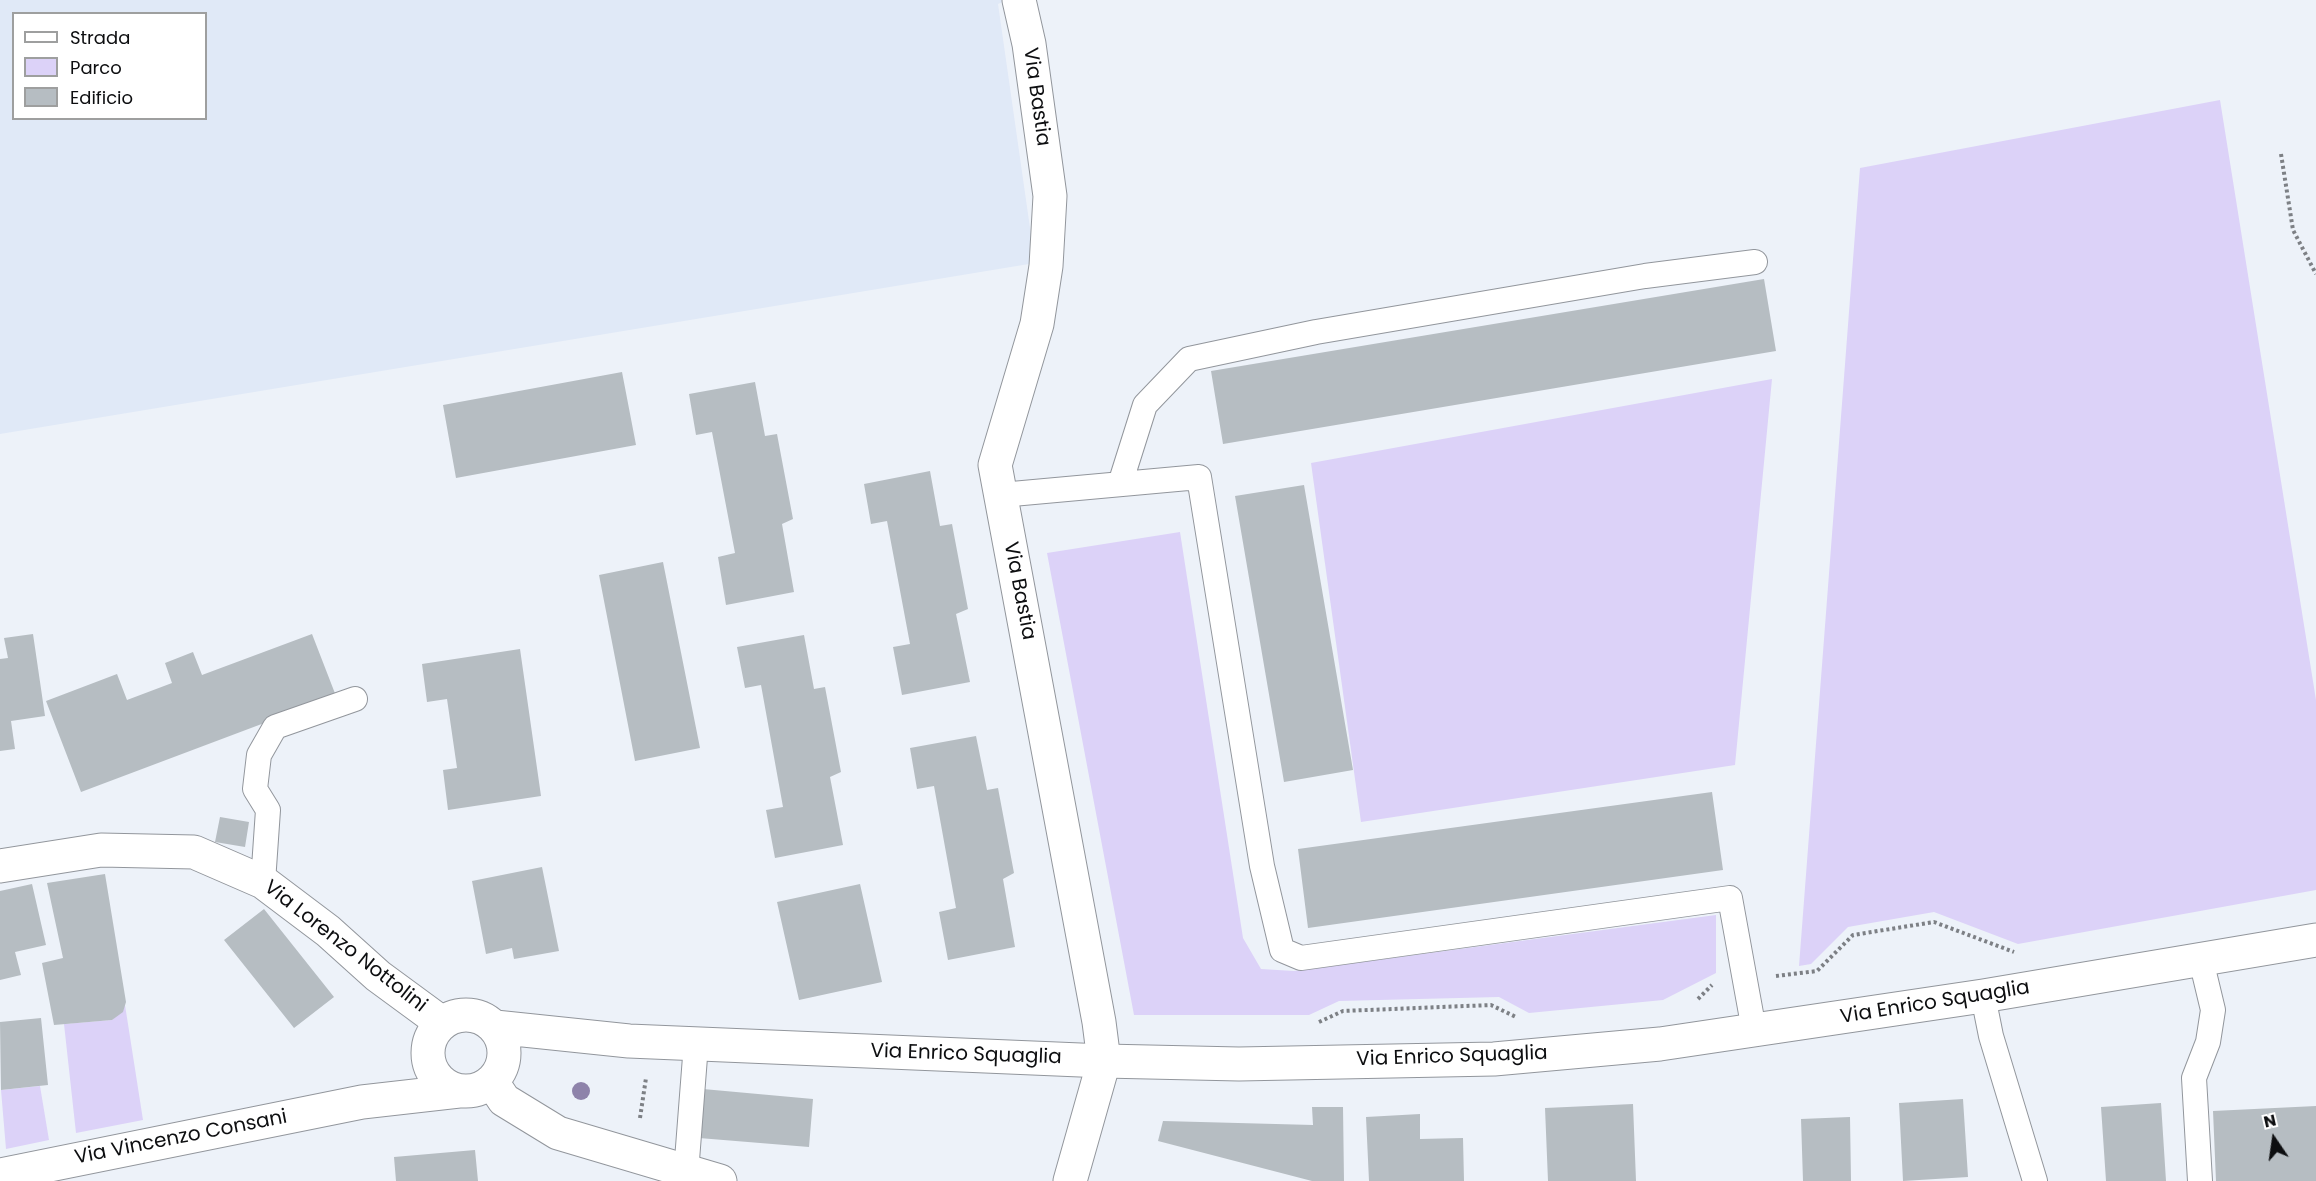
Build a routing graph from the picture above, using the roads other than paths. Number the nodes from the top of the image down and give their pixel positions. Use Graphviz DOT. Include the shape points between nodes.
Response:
graph roads {
  1 [pos="1019,0"];
  2 [pos="1755,262"];
  3 [pos="1120,483"];
  4 [pos="1001,495"];
  5 [pos="355,699"];
  6 [pos="0,866"];
  7 [pos="263,882"];
  8 [pos="2316,940"];
  9 [pos="2201,960"];
  10 [pos="1983,996"];
  11 [pos="495,1027"];
  12 [pos="1754,1030"];
  13 [pos="435,1036"];
  14 [pos="580,1037"];
  15 [pos="696,1044"];
  16 [pos="1104,1060"];
  17 [pos="498,1072"];
  18 [pos="459,1091"];
  19 [pos="362,1102"];
  20 [pos="686,1173"];
  21 [pos="0,1175"];
  22 [pos="720,1181"];
  23 [pos="1070,1181"];
  24 [pos="2035,1181"];
  25 [pos="2200,1181"];
  1 -- 4 [label="street, Via Bastia" via="1029,44 1050,196 1046,266 1036,324 995,465"];
  2 -- 3 [label="lane" via="1634,278 1316,332 1189,359 1145,405"];
  3 -- 4 [label="lane"];
  3 -- 12 [label="lane" via="1199,477 1262,866 1282,950 1301,958 1730,898"];
  4 -- 16 [label="street, Via Bastia"];
  5 -- 7 [label="lane" via="275,727 259,755 255,789 268,810"];
  6 -- 7 [label="street, Via Lorenzo Nottolini" via="101,850 194,852"];
  7 -- 13 [label="street, Via Lorenzo Nottolini" via="328,931"];
  8 -- 9 [label="street, Via Enrico Squaglia"];
  9 -- 10 [label="street, Via Enrico Squaglia"];
  9 -- 25 [label="lane" via="2214,1010 2208,1042 2194,1078"];
  10 -- 12 [label="street, Via Enrico Squaglia"];
  10 -- 24 [label="lane" via="1991,1036"];
  11 -- 13 [label="street" via="486,1020 464,1015"];
  11 -- 14 [label="street, Via Enrico Squaglia"];
  11 -- 17 [label="street" via="502,1036"];
  12 -- 16 [label="street, Via Enrico Squaglia" via="1660,1044 1494,1059 1239,1064"];
  13 -- 18 [label="street" via="432,1071 439,1081"];
  13 -- 19 [label="street, Via Vincenzo Consani" via="399,1079"];
  14 -- 15 [label="street, Via Enrico Squaglia"];
  14 -- 17 [label="street, Via Enrico Squaglia"];
  15 -- 16 [label="street, Via Enrico Squaglia"];
  15 -- 20 [label="lane"];
  16 -- 23 [label="street, Via Bastia"];
  17 -- 18 [label="street" via="471,1092"];
  17 -- 20 [label="street" via="504,1100 558,1133"];
  18 -- 19 [label="street, Via Vincenzo Consani"];
  19 -- 21 [label="street, Via Vincenzo Consani"];
  20 -- 22 [label="street"];
}
